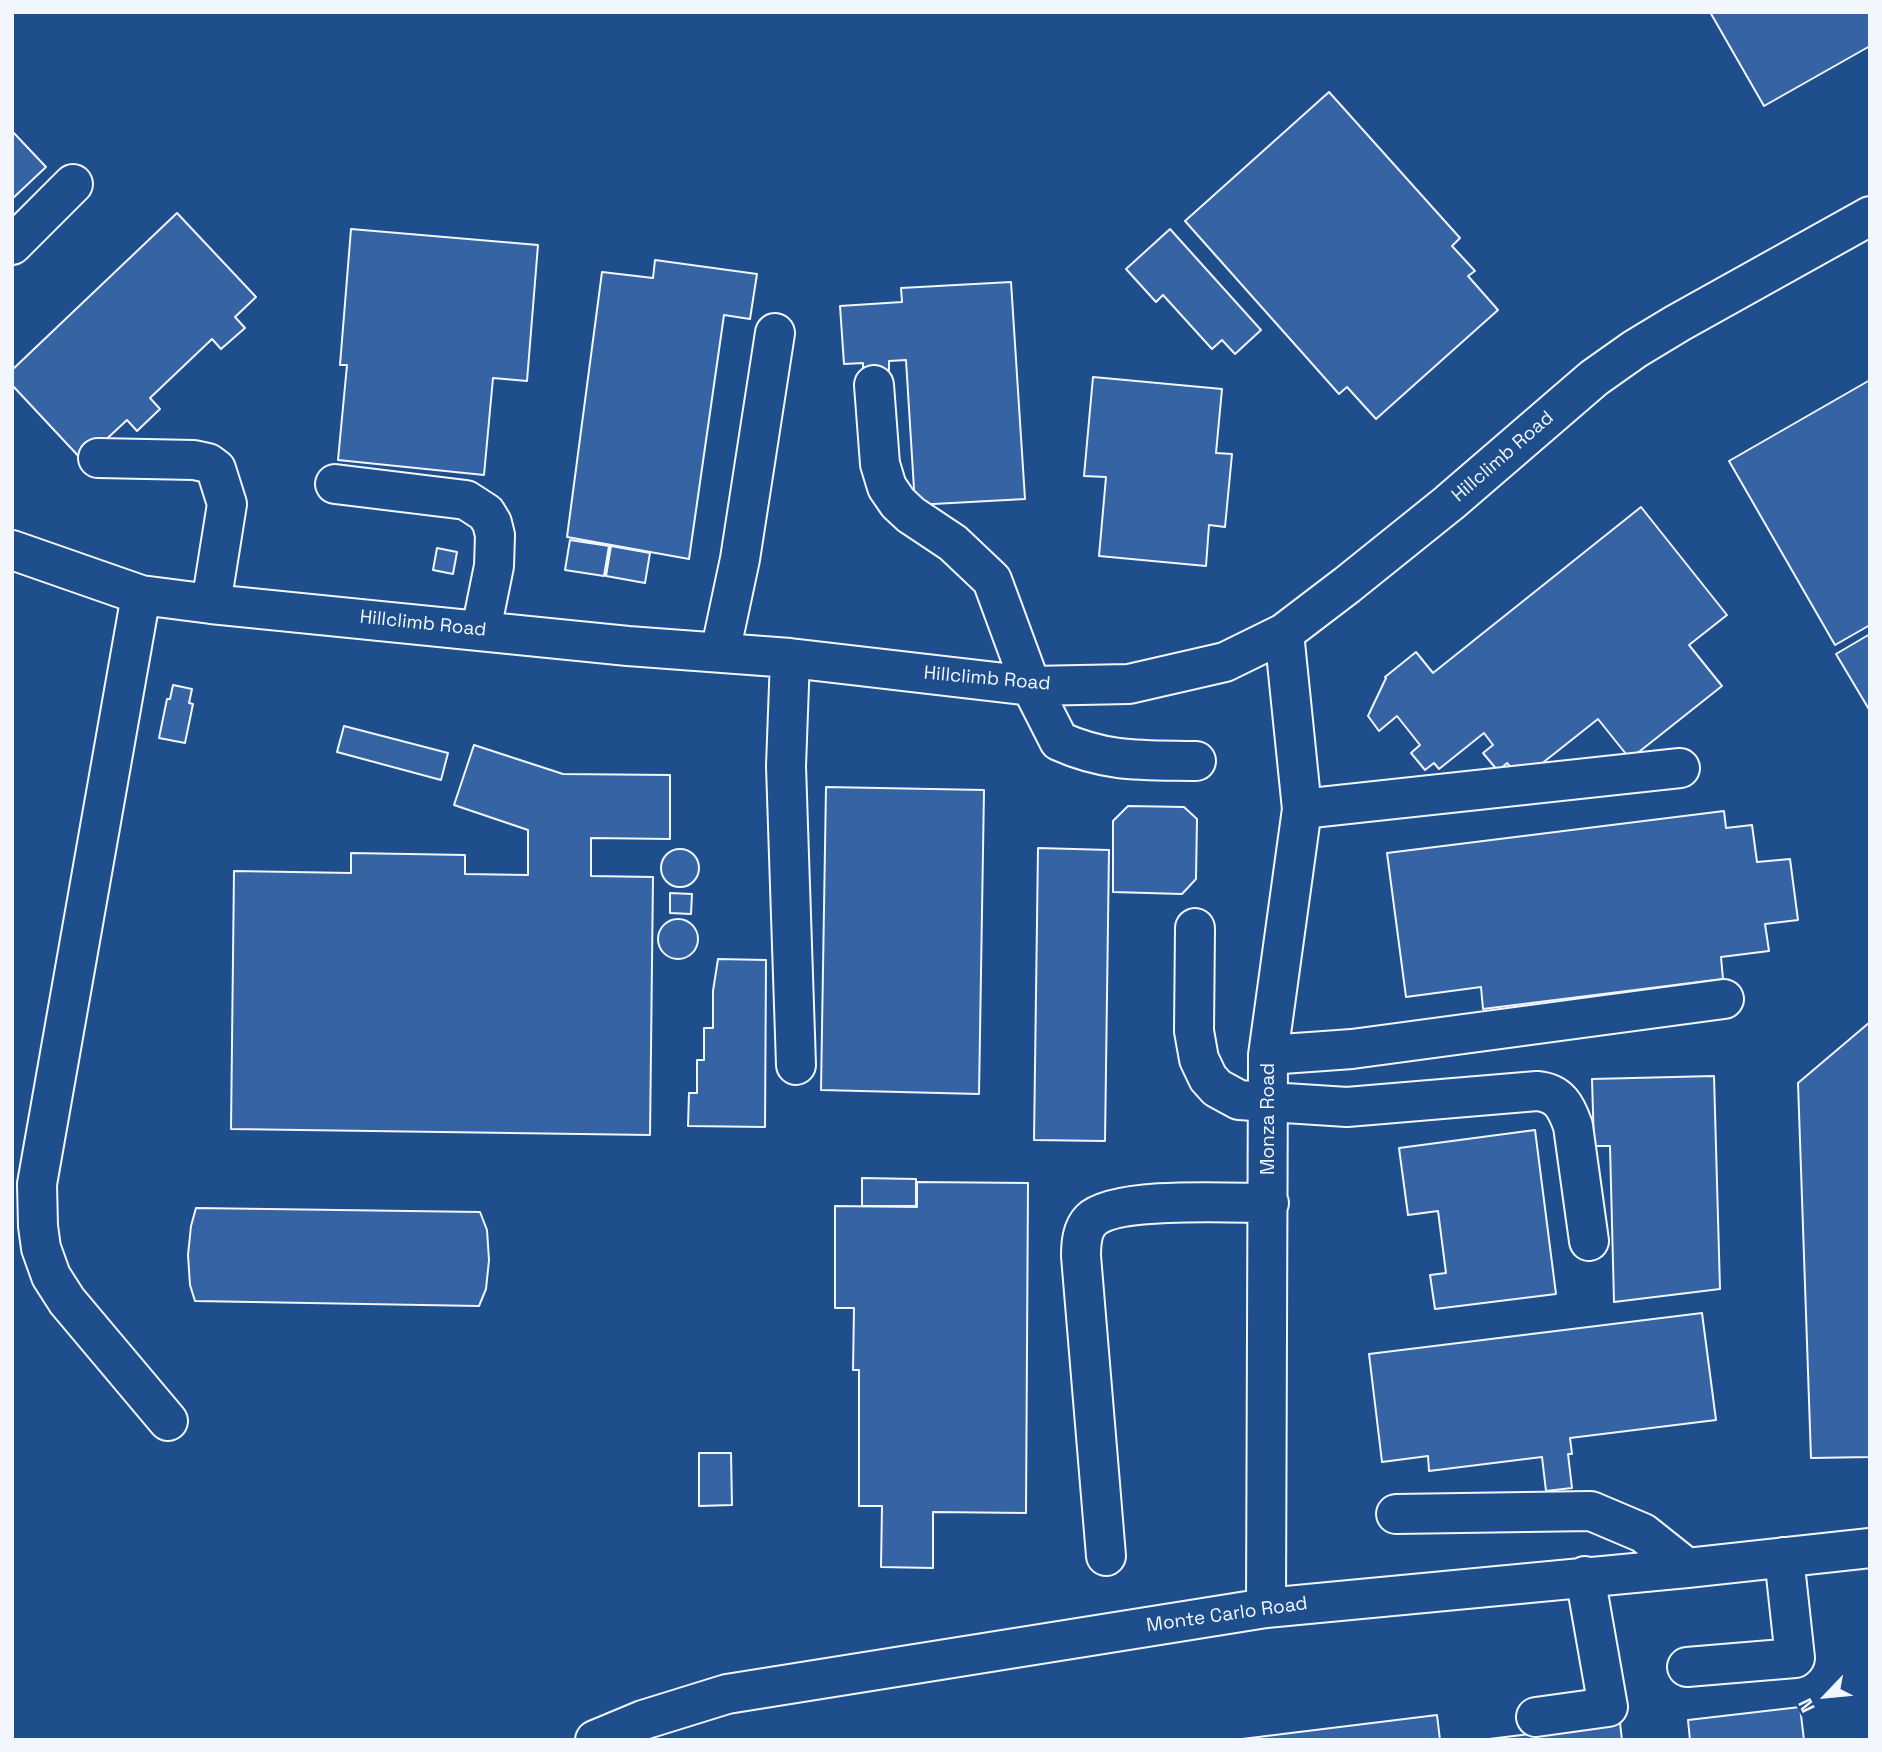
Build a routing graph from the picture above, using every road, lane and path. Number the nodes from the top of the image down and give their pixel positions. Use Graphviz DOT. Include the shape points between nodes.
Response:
graph roads {
  1 [pos="73,184"];
  2 [pos="1870,216"];
  3 [pos="12,245"];
  4 [pos="775,333"];
  5 [pos="874,385"];
  6 [pos="98,458"];
  7 [pos="335,484"];
  8 [pos="12,550"];
  9 [pos="141,595"];
  10 [pos="211,604"];
  11 [pos="481,630"];
  12 [pos="1284,633"];
  13 [pos="720,653"];
  14 [pos="790,658"];
  15 [pos="1031,686"];
  16 [pos="1196,761"];
  17 [pos="1681,768"];
  18 [pos="1302,809"];
  19 [pos="1195,928"];
  20 [pos="1724,999"];
  21 [pos="1268,1055"];
  22 [pos="796,1065"];
  23 [pos="1270,1103"];
  24 [pos="1269,1203"];
  25 [pos="1589,1241"];
  26 [pos="168,1422"];
  27 [pos="1396,1514"];
  28 [pos="1870,1548"];
  29 [pos="1106,1556"];
  30 [pos="1784,1557"];
  31 [pos="1687,1568"];
  32 [pos="1585,1576"];
  33 [pos="1266,1608"];
  34 [pos="1686,1667"];
  35 [pos="1536,1717"];
  36 [pos="595,1740"];
  1 -- 3 [label="street"];
  2 -- 12 [label="street, Hillclimb Road" via="1678,323 1594,378 1449,503"];
  4 -- 13 [label="street" via="740,559"];
  5 -- 15 [label="street" via="880,464 887,487 898,503 953,543 992,580"];
  6 -- 10 [label="street" via="194,460 216,469 227,504"];
  7 -- 11 [label="street" via="466,500 486,513 495,535 494,566"];
  8 -- 9 [label="street, Hillclimb Road"];
  9 -- 10 [label="street, Hillclimb Road"];
  9 -- 26 [label="street" via="37,1184 38,1226 51,1276 67,1301"];
  10 -- 11 [label="street, Hillclimb Road"];
  11 -- 13 [label="street, Hillclimb Road"];
  12 -- 15 [label="street, Hillclimb Road" via="1226,662 1129,684"];
  12 -- 18 [label="street, Monza Road"];
  13 -- 14 [label="street, Hillclimb Road"];
  14 -- 15 [label="street, Hillclimb Road"];
  14 -- 22 [label="street" via="786,766"];
  15 -- 16 [label="street" via="1059,741 1070,746 1123,760"];
  17 -- 18 [label="street"];
  18 -- 21 [label="street, Monza Road"];
  19 -- 23 [label="street" via="1194,1031 1199,1059 1217,1088 1239,1100"];
  20 -- 21 [label="street" via="1352,1049"];
  21 -- 23 [label="street, Monza Road"];
  23 -- 24 [label="street, Monza Road"];
  23 -- 25 [label="street" via="1346,1107 1548,1092 1562,1102 1573,1126"];
  24 -- 29 [label="street" via="1129,1205 1089,1222 1081,1256"];
  24 -- 33 [label="street, Monza Road"];
  27 -- 31 [label="street" via="1591,1511 1643,1533"];
  28 -- 30 [label="street, Monte Carlo Road"];
  30 -- 31 [label="street, Monte Carlo Road"];
  30 -- 34 [label="street" via="1795,1658"];
  31 -- 32 [label="street, Monte Carlo Road"];
  32 -- 33 [label="street, Monte Carlo Road"];
  32 -- 35 [label="street" via="1608,1707"];
  33 -- 36 [label="street, Monte Carlo Road" via="727,1694"];
}
